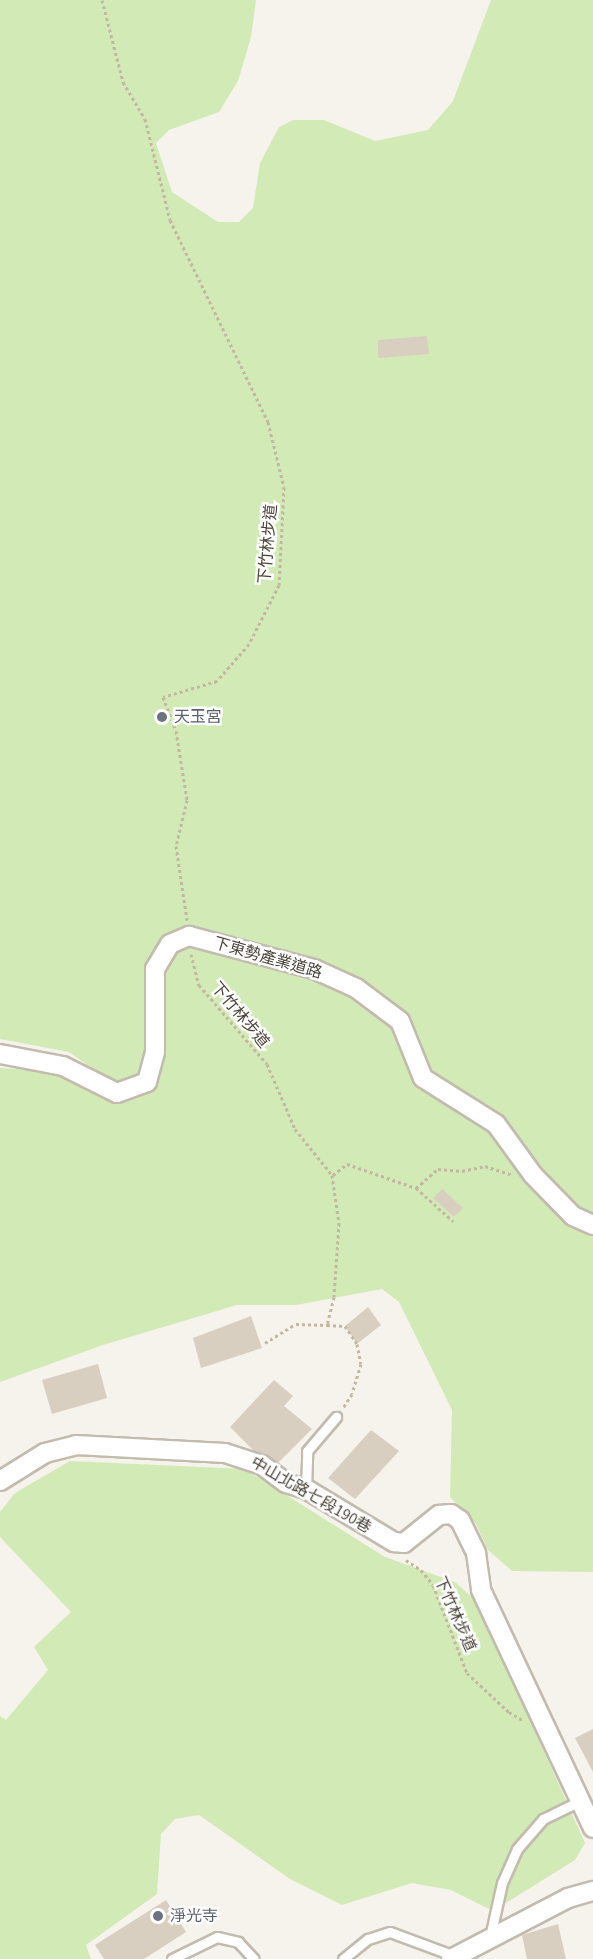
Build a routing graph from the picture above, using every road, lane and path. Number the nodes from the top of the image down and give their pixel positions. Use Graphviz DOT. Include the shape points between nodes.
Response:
graph roads {
  1 [pos="102,0"];
  2 [pos="189,936"];
  3 [pos="0,1054"];
  4 [pos="332,1175"];
  5 [pos="518,1178"];
  6 [pos="416,1188"];
  7 [pos="453,1221"];
  8 [pos="593,1225"];
  9 [pos="327,1325"];
  10 [pos="265,1343"];
  11 [pos="336,1417"];
  12 [pos="0,1481"];
  13 [pos="306,1489"];
  14 [pos="401,1557"];
  15 [pos="529,1724"];
  16 [pos="578,1802"];
  17 [pos="593,1828"];
  18 [pos="593,1891"];
  19 [pos="489,1939"];
  20 [pos="453,1958"];
  21 [pos="172,1959"];
  22 [pos="254,1959"];
  23 [pos="343,1959"];
  1 -- 2 [label="path, 下竹林步道" via="123,82 145,119 170,220 268,422 284,488 279,585 249,644 217,681 163,697 176,731 187,800 176,846"];
  2 -- 3 [label="street" via="170,944 155,969 155,1052 147,1082 117,1093 63,1066"];
  2 -- 4 [label="path, 下竹林步道" via="192,968 199,985 267,1064 295,1129"];
  2 -- 8 [label="street, 下東勢產業道路" via="314,969 356,988 400,1021 423,1078 496,1124 533,1175 573,1216"];
  4 -- 6 [label="path" via="347,1164"];
  4 -- 9 [label="path" via="339,1223 334,1297"];
  5 -- 6 [label="path" via="485,1166 462,1171 438,1169"];
  6 -- 7 [label="path"];
  9 -- 10 [label="path" via="296,1324"];
  9 -- 11 [label="path" via="345,1326 357,1344 361,1364 352,1394"];
  11 -- 13 [label="lane" via="308,1451"];
  12 -- 13 [label="street, 中山北路七段190巷" via="45,1453 76,1445 225,1453 262,1465 286,1483"];
  13 -- 16 [label="street, 中山北路七段190巷" via="394,1542 404,1543 439,1515 451,1514 460,1520 476,1553 481,1590"];
  14 -- 15 [label="path, 下竹林步道" via="421,1570 433,1586 467,1673 508,1712"];
  16 -- 17 [label="street, 中山北路七段190巷"];
  16 -- 19 [label="lane" via="543,1820 517,1849 502,1883"];
  18 -- 19 [label="street" via="568,1898"];
  19 -- 20 [label="street"];
  20 -- 23 [label="lane" via="390,1932 368,1939"];
  21 -- 22 [label="lane" via="217,1937 238,1942"];
}
